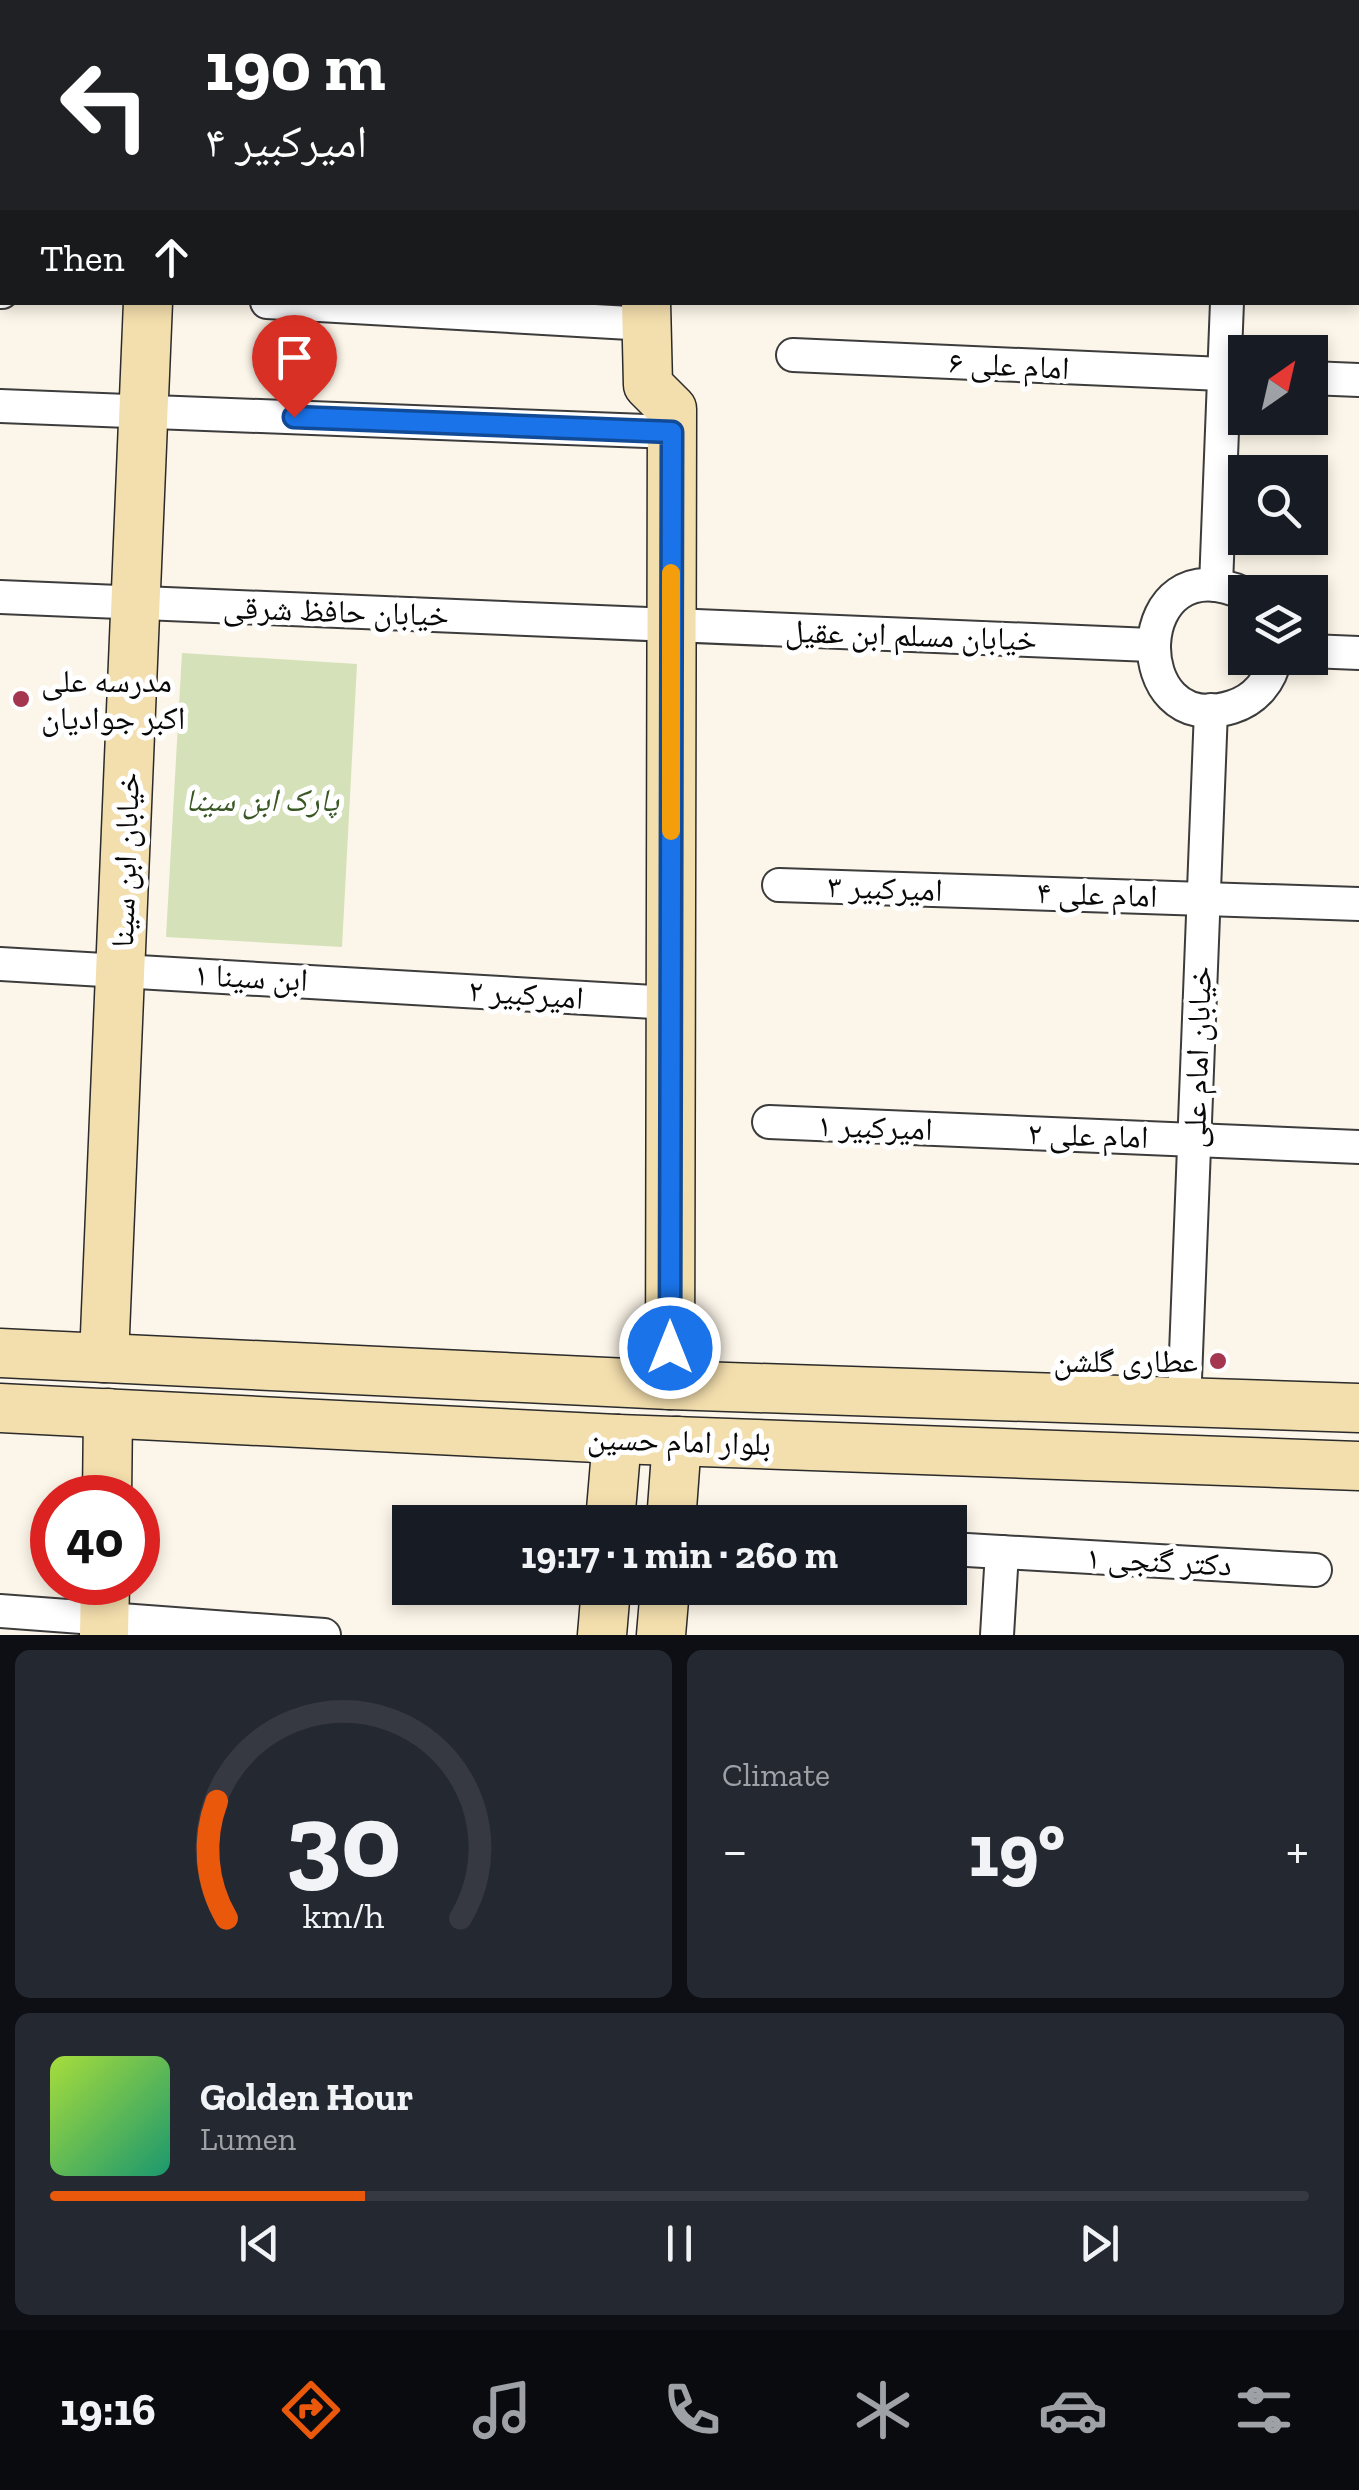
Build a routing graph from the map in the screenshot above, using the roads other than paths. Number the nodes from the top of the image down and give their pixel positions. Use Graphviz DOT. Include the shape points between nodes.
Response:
graph roads {
  1 [pos="148,305"];
  2 [pos="347,305"];
  3 [pos="1227,305"];
  4 [pos="425,308"];
  5 [pos="646,313"];
  6 [pos="1231,335"];
  7 [pos="793,355"];
  8 [pos="1228,375"];
  9 [pos="1328,379"];
  10 [pos="1359,380"];
  11 [pos="0,406"];
  12 [pos="144,412"];
  13 [pos="672,432"];
  14 [pos="1234,435"];
  15 [pos="1231,575"];
  16 [pos="1228,589"];
  17 [pos="0,597"];
  18 [pos="136,603"];
  19 [pos="671,626"];
  20 [pos="1151,645"];
  21 [pos="1328,652"];
  22 [pos="1359,653"];
  23 [pos="1269,675"];
  24 [pos="1211,710"];
  25 [pos="779,885"];
  26 [pos="991,891"];
  27 [pos="1204,897"];
  28 [pos="1359,904"];
  29 [pos="0,964"];
  30 [pos="120,969"];
  31 [pos="382,985"];
  32 [pos="670,1003"];
  33 [pos="769,1122"];
  34 [pos="982,1131"];
  35 [pos="1194,1140"];
  36 [pos="1359,1147"];
  37 [pos="0,1353"];
  38 [pos="104,1358"];
  39 [pos="670,1385"];
  40 [pos="1184,1405"];
  41 [pos="0,1408"];
  42 [pos="1359,1408"];
  43 [pos="108,1413"];
  44 [pos="617,1439"];
  45 [pos="677,1442"];
  46 [pos="1359,1466"];
  47 [pos="107,1475"];
  48 [pos="612,1505"];
  49 [pos="615,1505"];
  50 [pos="668,1505"];
  51 [pos="672,1505"];
  52 [pos="967,1550"];
  53 [pos="1002,1552"];
  54 [pos="1315,1570"];
  55 [pos="605,1605"];
  56 [pos="664,1605"];
  57 [pos="0,1611"];
  58 [pos="104,1612"];
  59 [pos="324,1635"];
  60 [pos="602,1635"];
  61 [pos="661,1635"];
  62 [pos="996,1635"];
  1 -- 12 [label="street, خیابان ابن سینا"];
  2 -- 4 [label="street"];
  3 -- 6 [label="street"];
  4 -- 5 [label="street"];
  5 -- 13 [label="street" via="648,385 672,409"];
  7 -- 8 [label="street, امام علی ۶"];
  9 -- 10 [label="street"];
  11 -- 12 [label="street"];
  12 -- 13 [label="street"];
  12 -- 18 [label="street, خیابان ابن سینا"];
  13 -- 19 [label="street"];
  14 -- 15 [label="street"];
  16 -- 20 [label="street" via="1200,586 1171,601"];
  17 -- 18 [label="street, خیابان حافظ شرقی"];
  18 -- 19 [label="street, خیابان حافظ شرقی"];
  18 -- 30 [label="street, خیابان ابن سینا"];
  19 -- 20 [label="street, خیابان مسلم ابن عقیل"];
  19 -- 32 [label="street"];
  20 -- 24 [label="street" via="1168,690"];
  21 -- 22 [label="street"];
  23 -- 24 [label="street" via="1256,694"];
  24 -- 27 [label="street, خیابان امام علی"];
  25 -- 26 [label="street, امیرکبیر ۳"];
  26 -- 27 [label="street, امام علی ۴"];
  27 -- 28 [label="street, امام علی ۴"];
  27 -- 35 [label="street, خیابان امام علی"];
  29 -- 30 [label="street, ابن سینا ۱"];
  30 -- 31 [label="street, ابن سینا ۱"];
  30 -- 38 [label="street, خیابان ابن سینا"];
  31 -- 32 [label="street, امیرکبیر ۲"];
  32 -- 39 [label="street"];
  33 -- 34 [label="street, امیرکبیر ۱"];
  34 -- 35 [label="street, امام علی ۲"];
  35 -- 36 [label="street, امام علی ۲"];
  35 -- 40 [label="street, خیابان امام علی"];
  37 -- 38 [label="street, بلوار امام حسین"];
  38 -- 39 [label="street, بلوار امام حسین"];
  39 -- 40 [label="street, بلوار امام حسین"];
  40 -- 42 [label="street, بلوار امام حسین"];
  41 -- 43 [label="street, بلوار امام حسین"];
  43 -- 44 [label="street, بلوار امام حسین"];
  43 -- 47 [label="street"];
  44 -- 45 [label="street, بلوار امام حسین"];
  44 -- 48 [label="street"];
  45 -- 46 [label="street, بلوار امام حسین"];
  45 -- 51 [label="street"];
  49 -- 50 [label="street" via="631,1478 644,1478 654,1481"];
  52 -- 53 [label="street, دکتر گنجی ۱"];
  53 -- 54 [label="street, دکتر گنجی ۱"];
  53 -- 62 [label="street"];
  55 -- 60 [label="street"];
  56 -- 61 [label="street"];
  57 -- 58 [label="street"];
  58 -- 59 [label="street"];
}
